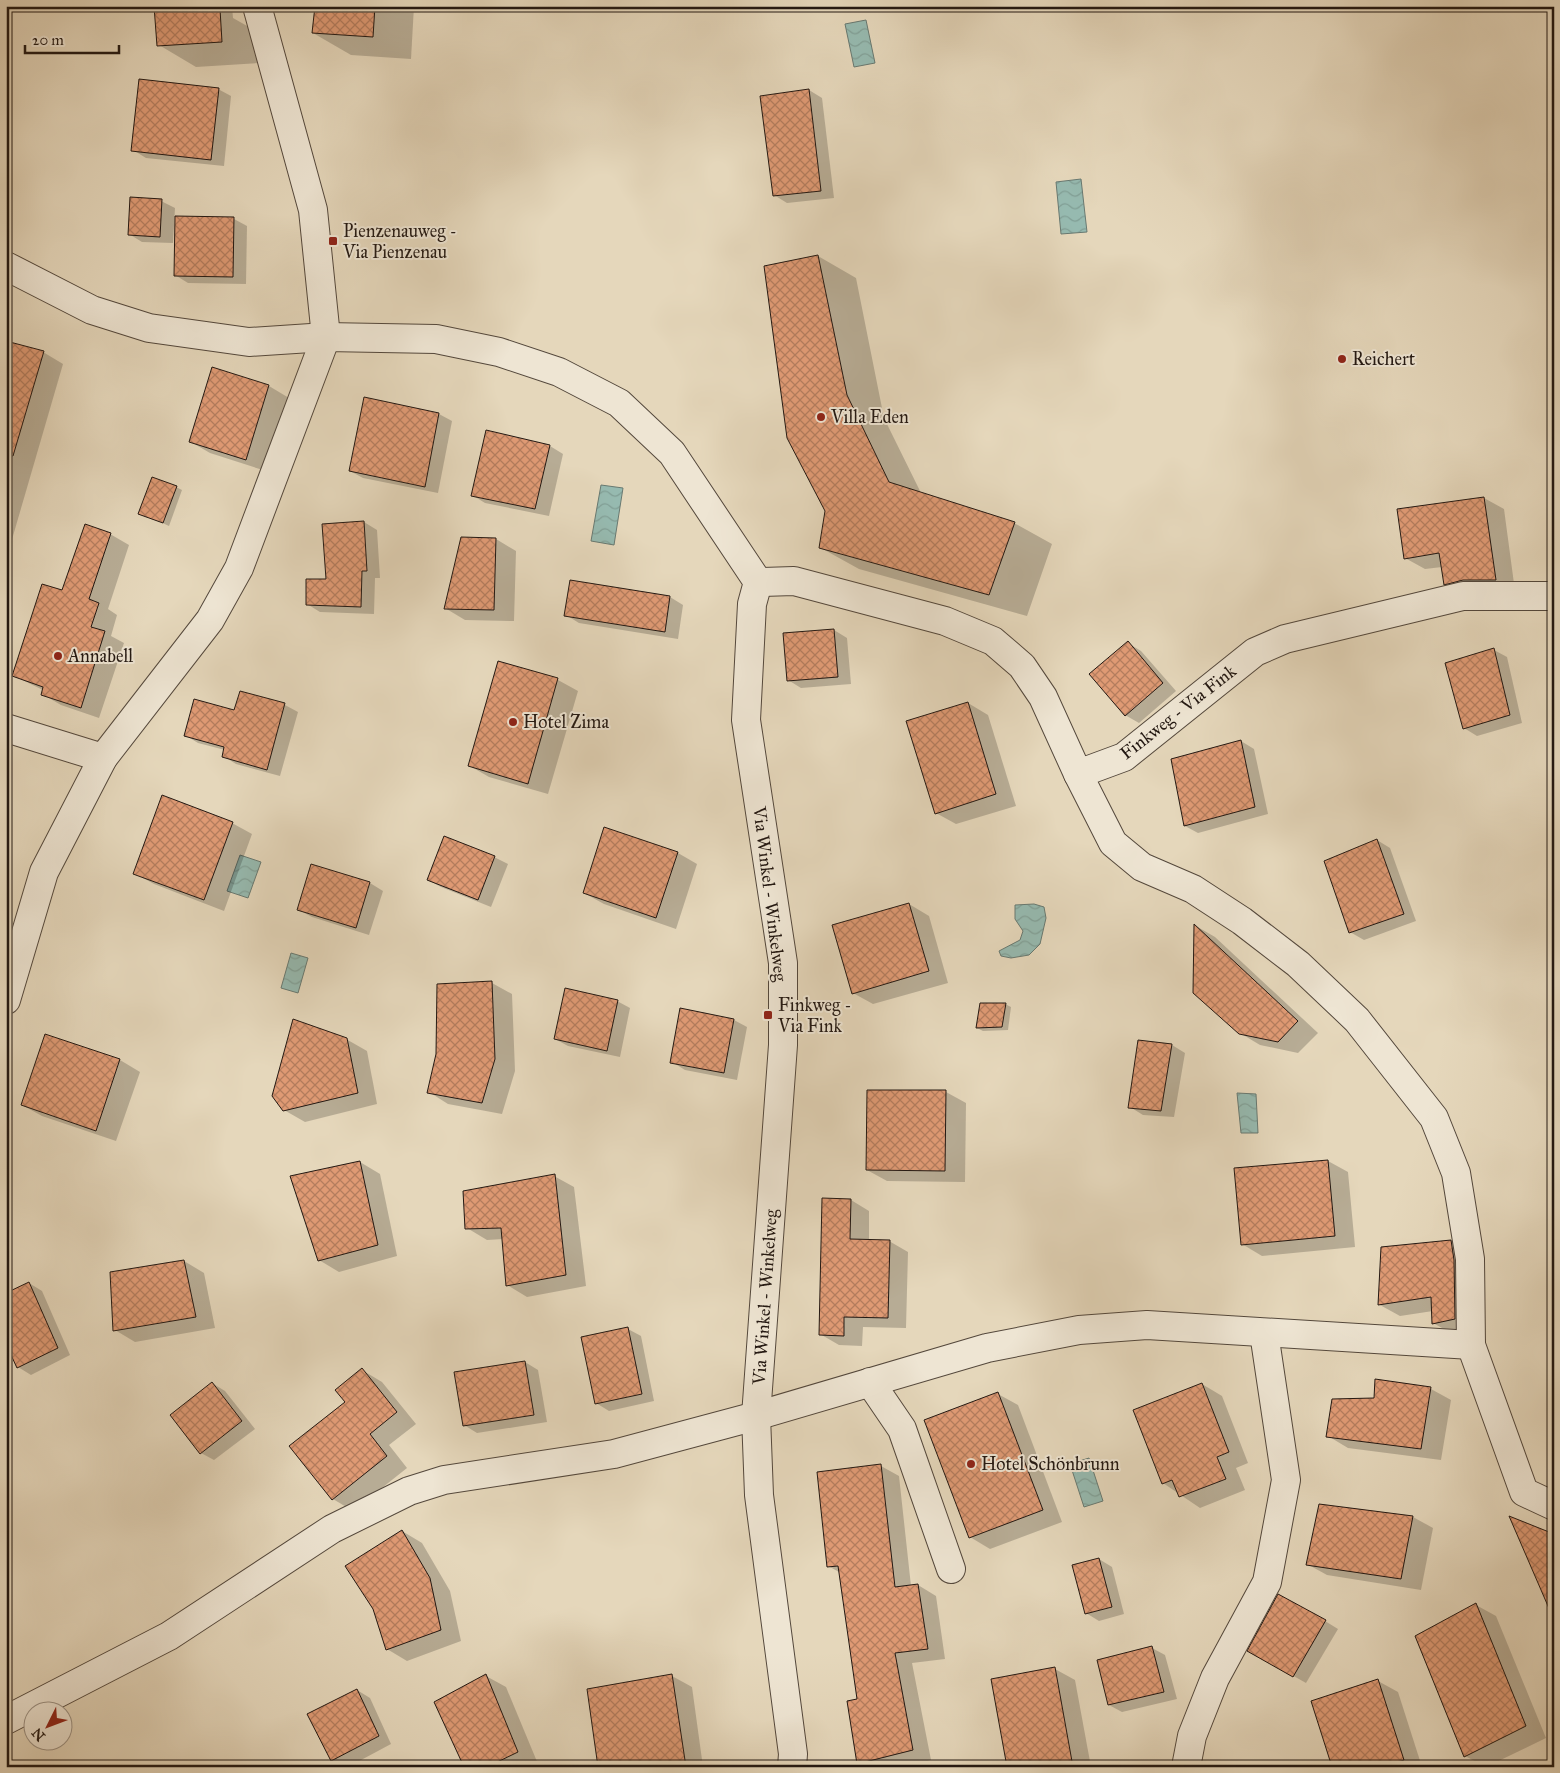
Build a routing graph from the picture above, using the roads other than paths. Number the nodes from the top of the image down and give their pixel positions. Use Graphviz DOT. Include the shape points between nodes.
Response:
graph roads {
  1 [pos="256,6"];
  2 [pos="6,266"];
  3 [pos="326,337"];
  4 [pos="758,582"];
  5 [pos="1554,596"];
  6 [pos="6,728"];
  7 [pos="103,758"];
  8 [pos="1078,774"];
  9 [pos="6,1000"];
  10 [pos="1264,1333"];
  11 [pos="1471,1345"];
  12 [pos="870,1382"];
  13 [pos="756,1416"];
  14 [pos="1554,1506"];
  15 [pos="951,1569"];
  16 [pos="6,1720"];
  17 [pos="792,1767"];
  18 [pos="1186,1767"];
  1 -- 3 [label="street" via="313,210"];
  2 -- 3 [label="street" via="92,310 149,328 249,342"];
  3 -- 4 [label="street" via="436,339 499,352 559,372 619,403 672,453"];
  3 -- 7 [label="street" via="239,568 210,620"];
  4 -- 8 [label="street" via="794,582 945,621 993,641 1022,666 1043,697"];
  4 -- 13 [label="street, Via Winkel - Winkelweg" via="752,604 746,720 783,963 783,1045"];
  5 -- 8 [label="street, Finkweg - Via Fink" via="1463,596 1285,639 1255,652 1124,757"];
  6 -- 7 [label="street"];
  7 -- 9 [label="street" via="44,872"];
  8 -- 11 [label="street" via="1113,843 1142,866 1193,889 1298,964 1357,1020 1434,1118 1456,1173 1470,1258"];
  10 -- 11 [label="street"];
  10 -- 12 [label="street" via="1147,1325 1079,1330 988,1348"];
  10 -- 18 [label="street" via="1286,1480 1267,1582 1214,1678 1192,1736"];
  11 -- 14 [label="street" via="1524,1492"];
  12 -- 13 [label="street"];
  12 -- 15 [label="street" via="902,1429"];
  13 -- 16 [label="street" via="614,1454 444,1480 409,1491 332,1530 169,1636"];
  13 -- 17 [label="street, Via Winkel - Winkelweg" via="759,1495 793,1754"];
}
